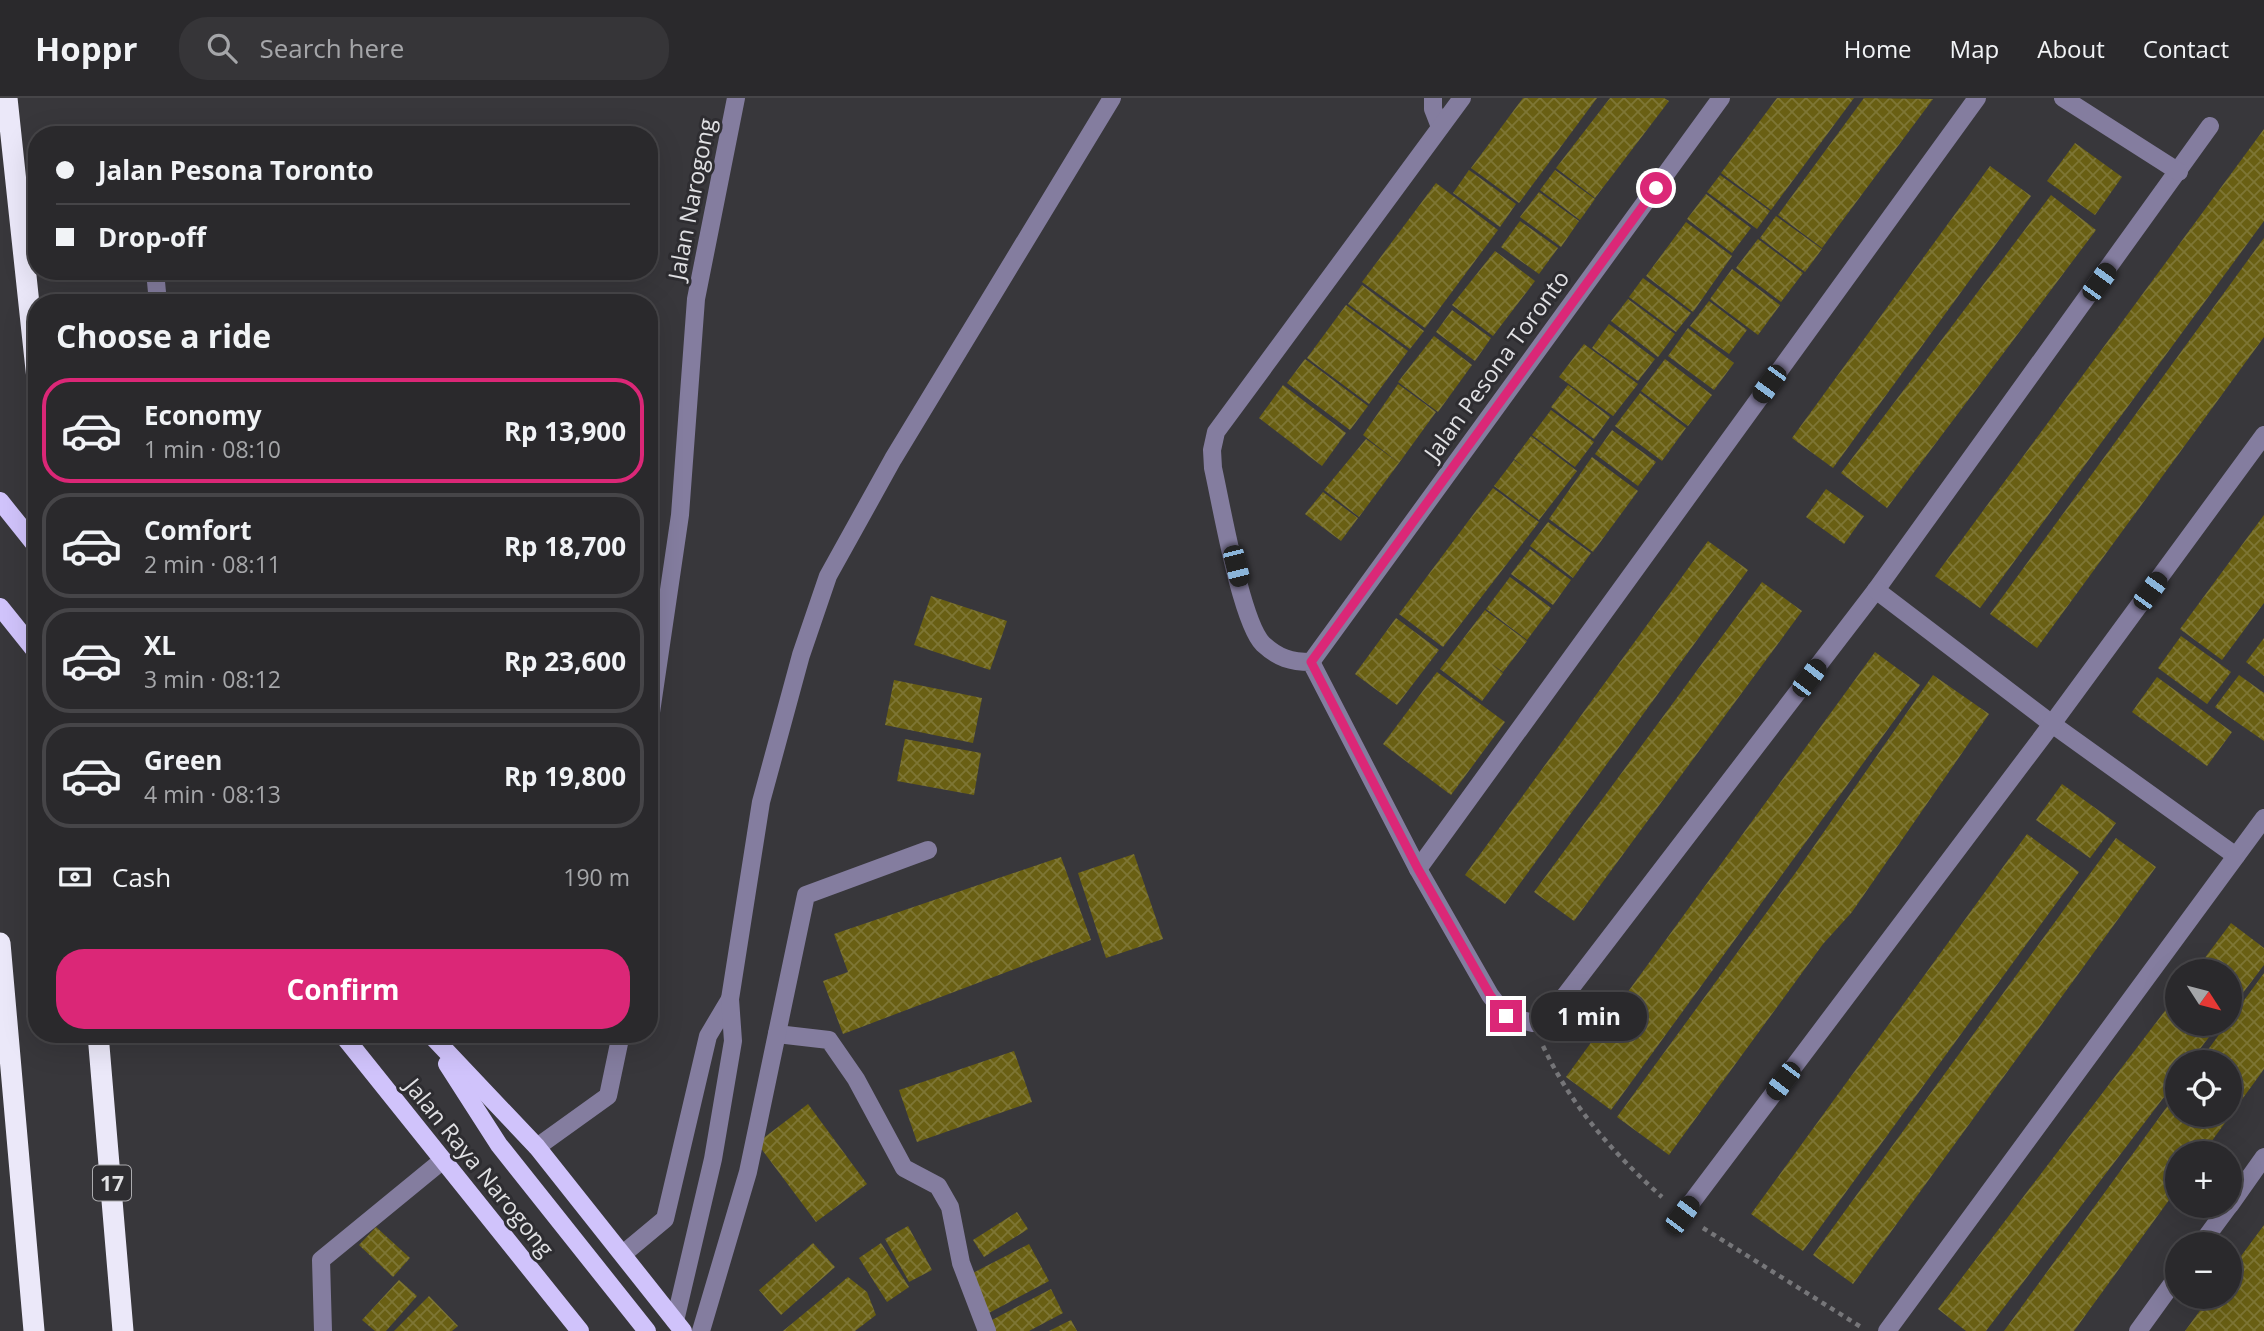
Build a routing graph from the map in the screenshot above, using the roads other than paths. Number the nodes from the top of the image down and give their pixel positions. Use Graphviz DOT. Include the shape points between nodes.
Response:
graph roads {
  1 [pos="7,98"];
  2 [pos="736,98"];
  3 [pos="1112,98"];
  4 [pos="1433,98"];
  5 [pos="1462,98"];
  6 [pos="1721,98"];
  7 [pos="1977,98"];
  8 [pos="2063,98"];
  9 [pos="2210,126"];
  10 [pos="1440,127"];
  11 [pos="2179,172"];
  12 [pos="28,295"];
  13 [pos="2264,435"];
  14 [pos="0,501"];
  15 [pos="28,536"];
  16 [pos="1877,590"];
  17 [pos="0,607"];
  18 [pos="28,642"];
  19 [pos="1311,662"];
  20 [pos="658,664"];
  21 [pos="2052,724"];
  22 [pos="2264,818"];
  23 [pos="928,850"];
  24 [pos="2236,856"];
  25 [pos="1418,869"];
  26 [pos="0,943"];
  27 [pos="730,999"];
  28 [pos="777,1034"];
  29 [pos="99,1043"];
  30 [pos="349,1043"];
  31 [pos="435,1043"];
  32 [pos="438,1043"];
  33 [pos="619,1043"];
  34 [pos="537,1147"];
  35 [pos="2264,1157"];
  36 [pos="443,1160"];
  37 [pos="2242,1187"];
  38 [pos="1682,1215"];
  39 [pos="623,1254"];
  40 [pos="2165,1294"];
  41 [pos="679,1326"];
  42 [pos="34,1331"];
  43 [pos="123,1331"];
  44 [pos="323,1331"];
  45 [pos="580,1331"];
  46 [pos="647,1331"];
  47 [pos="701,1331"];
  48 [pos="987,1331"];
  49 [pos="1887,1331"];
  50 [pos="2138,1331"];
  1 -- 12 [label="highway"];
  2 -- 20 [label="street, Jalan Narogong" via="696,299 680,514"];
  3 -- 27 [label="street" via="893,459 828,576 801,655 761,803"];
  4 -- 10 [label="street"];
  5 -- 10 [label="street"];
  6 -- 19 [label="street, Jalan Pesona Toronto"];
  7 -- 25 [label="street"];
  8 -- 11 [label="street"];
  9 -- 11 [label="street"];
  10 -- 19 [label="street" via="1216,432 1213,468 1248,616 1261,642 1287,662"];
  11 -- 16 [label="street"];
  13 -- 21 [label="street"];
  14 -- 15 [label="main road"];
  16 -- 21 [label="street"];
  16 -- 25 [label="street" via="1554,1010 1533,1023 1506,1016 1490,995"];
  17 -- 18 [label="main road"];
  19 -- 25 [label="street"];
  21 -- 24 [label="street"];
  21 -- 38 [label="street"];
  22 -- 24 [label="street"];
  23 -- 28 [label="street" via="806,895"];
  24 -- 49 [label="street"];
  26 -- 42 [label="highway"];
  27 -- 39 [label="street" via="708,1036 665,1219"];
  27 -- 41 [label="street" via="733,1041"];
  28 -- 47 [label="street" via="748,1172"];
  28 -- 48 [label="street" via="829,1040 856,1079 904,1168 938,1186 950,1207 961,1263"];
  29 -- 43 [label="highway, 17"];
  30 -- 36 [label="main road, Jalan Raya Narogong"];
  31 -- 46 [label="main road, Jalan Raya Narogong" via="499,1145"];
  32 -- 34 [label="main road"];
  33 -- 34 [label="street" via="608,1096"];
  34 -- 39 [label="main road"];
  35 -- 37 [label="street"];
  36 -- 44 [label="street" via="321,1260"];
  36 -- 45 [label="main road, Jalan Raya Narogong"];
  39 -- 41 [label="main road"];
  40 -- 50 [label="street"];
}
